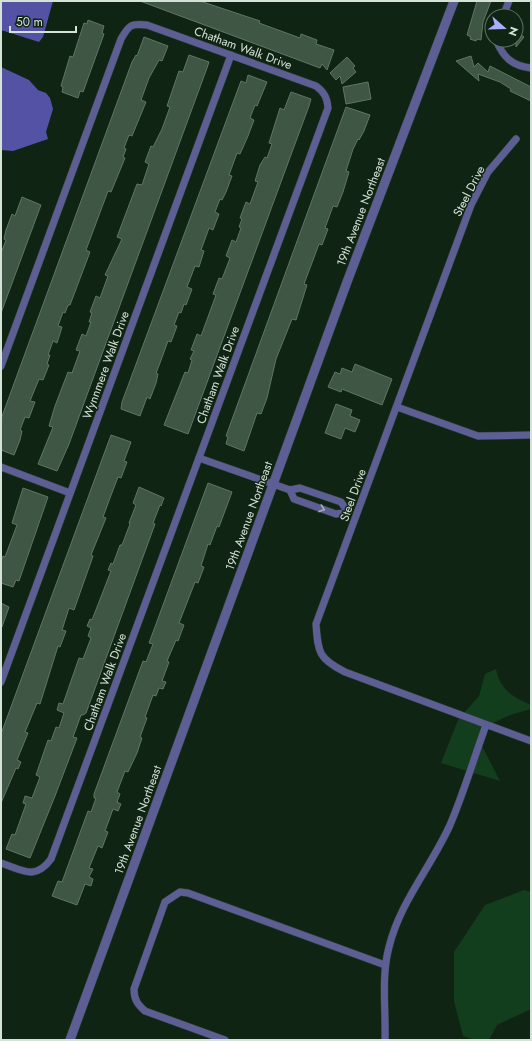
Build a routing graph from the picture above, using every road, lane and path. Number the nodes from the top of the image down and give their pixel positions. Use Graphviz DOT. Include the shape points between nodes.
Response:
graph roads {
  1 [pos="454,1"];
  2 [pos="499,48"];
  3 [pos="231,55"];
  4 [pos="531,68"];
  5 [pos="516,139"];
  6 [pos="1,366"];
  7 [pos="397,407"];
  8 [pos="531,435"];
  9 [pos="199,458"];
  10 [pos="1,467"];
  11 [pos="273,485"];
  12 [pos="290,490"];
  13 [pos="70,493"];
  14 [pos="348,512"];
  15 [pos="357,515"];
  16 [pos="1,682"];
  17 [pos="486,725"];
  18 [pos="531,741"];
  19 [pos="1,863"];
  20 [pos="385,965"];
  21 [pos="70,1040"];
  22 [pos="225,1040"];
  23 [pos="385,1040"];
  1 -- 11 [label="street, 19th Avenue Northeast"];
  2 -- 4 [label="street" via="501,54 520,67"];
  3 -- 6 [label="street, Chatham Walk Drive" via="148,25 136,24 127,27"];
  3 -- 9 [label="street, Chatham Walk Drive" via="316,86 324,92 328,108"];
  3 -- 13 [label="street, Wynnmere Walk Drive"];
  5 -- 7 [label="street, Steel Drive" via="488,172 471,205"];
  7 -- 8 [label="street" via="478,436"];
  7 -- 15 [label="street, Steel Drive"];
  9 -- 11 [label="street"];
  9 -- 19 [label="street, Chatham Walk Drive" via="51,859 39,872 29,873"];
  10 -- 13 [label="street"];
  11 -- 12 [label="street"];
  11 -- 21 [label="street, 19th Avenue Northeast"];
  12 -- 14 [label="street" via="300,488 341,502"];
  12 -- 14 [label="street, one-way" via="294,500 336,514"];
  13 -- 16 [label="street, Wynnmere Walk Drive"];
  14 -- 15 [label="street"];
  15 -- 17 [label="street, Steel Drive" via="316,624 320,651 328,663 345,672"];
  17 -- 18 [label="street, Steel Drive"];
  17 -- 20 [label="street" via="450,825 399,916"];
  20 -- 22 [label="street" via="180,892 165,902 134,989 134,997 144,1011"];
  20 -- 23 [label="street"];
}
